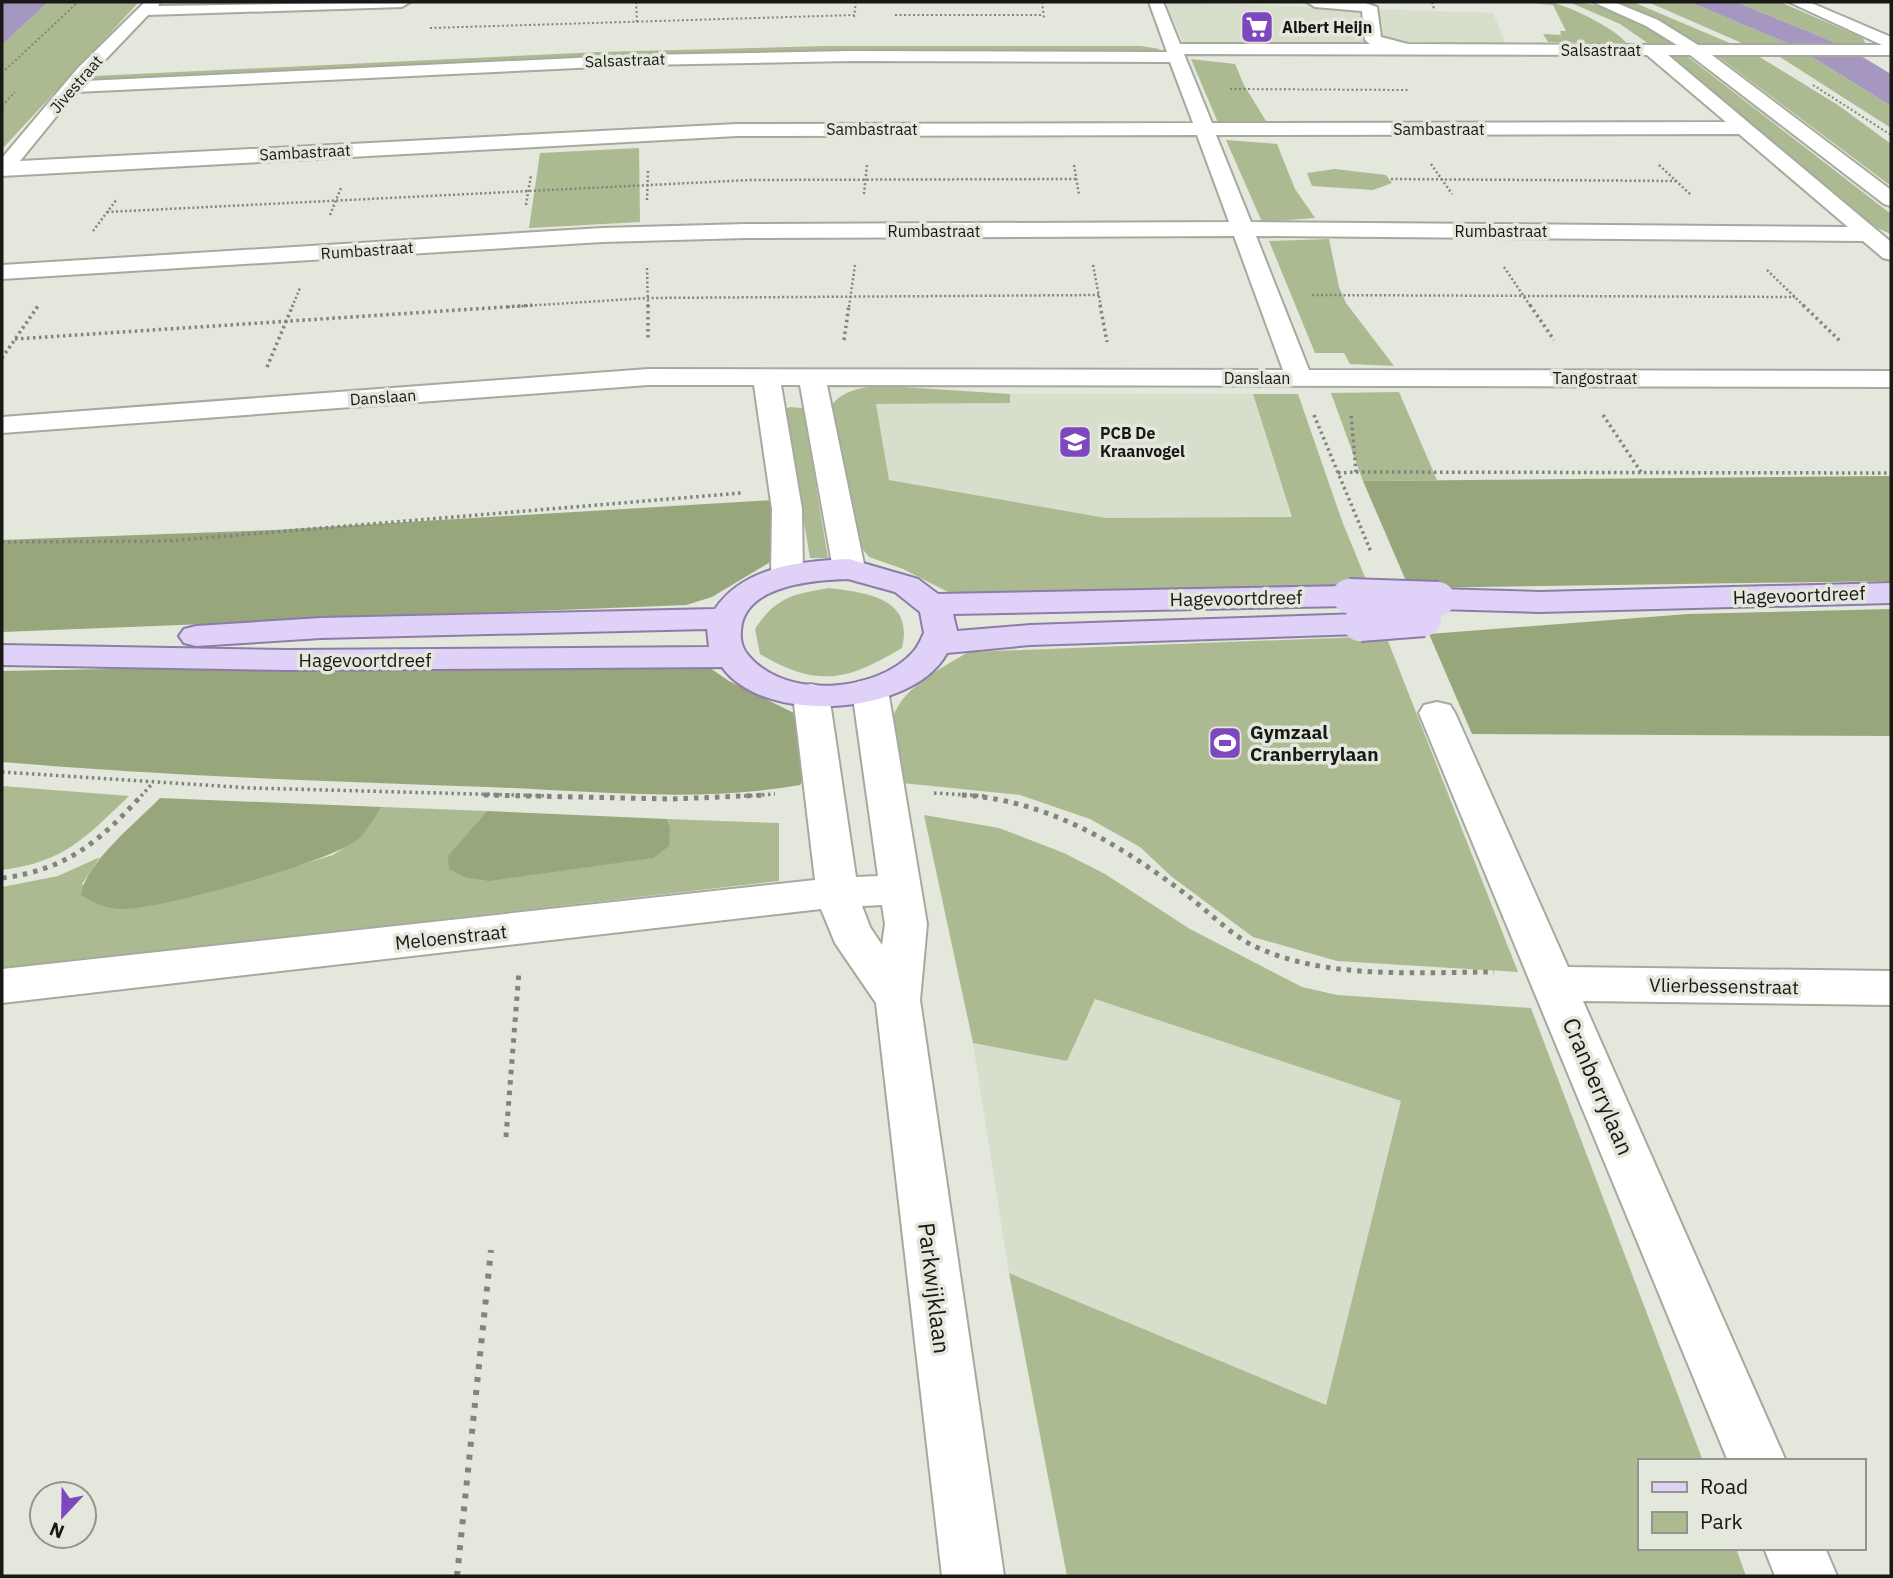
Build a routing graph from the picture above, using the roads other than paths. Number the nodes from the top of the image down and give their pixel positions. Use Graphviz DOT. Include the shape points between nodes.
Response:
graph roads {
  1 [pos="402,2"];
  2 [pos="1156,2"];
  3 [pos="1315,2"];
  4 [pos="1601,2"];
  5 [pos="1797,2"];
  6 [pos="148,7"];
  7 [pos="1891,43"];
  8 [pos="1373,45"];
  9 [pos="1693,49"];
  10 [pos="1174,50"];
  11 [pos="1652,50"];
  12 [pos="1891,50"];
  13 [pos="78,80"];
  14 [pos="1741,128"];
  15 [pos="1206,130"];
  16 [pos="3,169"];
  17 [pos="1891,200"];
  18 [pos="1244,229"];
  19 [pos="1867,234"];
  20 [pos="1891,253"];
  21 [pos="2,272"];
  22 [pos="813,376"];
  23 [pos="766,377"];
  24 [pos="1299,379"];
  25 [pos="1891,379"];
  26 [pos="2,425"];
  27 [pos="849,569"];
  28 [pos="786,576"];
  29 [pos="1891,593"];
  30 [pos="933,604"];
  31 [pos="1355,610"];
  32 [pos="725,619"];
  33 [pos="939,643"];
  34 [pos="2,649"];
  35 [pos="2,655"];
  36 [pos="729,657"];
  37 [pos="870,690"];
  38 [pos="811,695"];
  39 [pos="1437,713"];
  40 [pos="899,890"];
  41 [pos="837,892"];
  42 [pos="1556,984"];
  43 [pos="2,986"];
  44 [pos="1891,988"];
  45 [pos="898,1000"];
  46 [pos="1756,1459"];
  47 [pos="1795,1550"];
  48 [pos="973,1576"];
  49 [pos="1806,1576"];
  1 -- 6 [label="street"];
  2 -- 10 [label="street, Danslaan"];
  3 -- 8 [label="street" via="1369,7"];
  4 -- 9 [label="street" via="1652,23"];
  5 -- 7 [label="street"];
  6 -- 13 [label="street, Jivestraat"];
  8 -- 10 [label="street, Salsastraat"];
  8 -- 11 [label="street, Salsastraat" via="1408,50"];
  9 -- 11 [label="street, Salsastraat"];
  9 -- 12 [label="street, Salsastraat"];
  9 -- 17 [label="street"];
  10 -- 13 [label="street, Salsastraat" via="640,60"];
  10 -- 13 [label="street, Salsastraat" via="815,43 639,46 421,55"];
  10 -- 15 [label="street, Danslaan"];
  11 -- 14 [label="street"];
  13 -- 16 [label="street, Jivestraat"];
  14 -- 15 [label="street, Sambastraat"];
  14 -- 19 [label="street"];
  15 -- 16 [label="street, Sambastraat" via="750,130"];
  15 -- 18 [label="street, Danslaan"];
  18 -- 19 [label="street, Rumbastraat"];
  18 -- 21 [label="street, Rumbastraat" via="647,234"];
  18 -- 24 [label="street, Danslaan"];
  19 -- 20 [label="street"];
  22 -- 23 [label="street, Danslaan"];
  22 -- 24 [label="street, Danslaan"];
  22 -- 27 [label="street"];
  23 -- 26 [label="street, Danslaan" via="648,377"];
  23 -- 28 [label="street" via="788,509"];
  24 -- 25 [label="street, Tangostraat"];
  27 -- 28 [label="main road"];
  27 -- 30 [label="main road" via="913,586"];
  28 -- 32 [label="main road" via="748,593"];
  29 -- 31 [label="main road, Hagevoortdreef, bridge"];
  30 -- 31 [label="main road, Hagevoortdreef"];
  30 -- 33 [label="main road" via="942,622"];
  31 -- 33 [label="main road, Hagevoortdreef"];
  32 -- 34 [label="main road, Hagevoortdreef" via="321,628"];
  32 -- 36 [label="main road" via="721,639"];
  33 -- 37 [label="main road" via="926,662 910,673"];
  35 -- 36 [label="main road, Hagevoortdreef" via="288,660"];
  36 -- 38 [label="main road" via="757,680"];
  37 -- 38 [label="main road"];
  37 -- 40 [label="street, Parkwijklaan"];
  38 -- 41 [label="street, Parkwijklaan"];
  39 -- 42 [label="street, Cranberrylaan"];
  40 -- 41 [label="street, Meloenstraat"];
  40 -- 45 [label="street, Parkwijklaan" via="906,925"];
  41 -- 43 [label="street, Meloenstraat"];
  41 -- 45 [label="street, Parkwijklaan" via="850,932"];
  42 -- 44 [label="street, Vlierbessenstraat"];
  42 -- 46 [label="street, Cranberrylaan"];
  45 -- 48 [label="street, Parkwijklaan"];
  47 -- 49 [label="street"];
}
